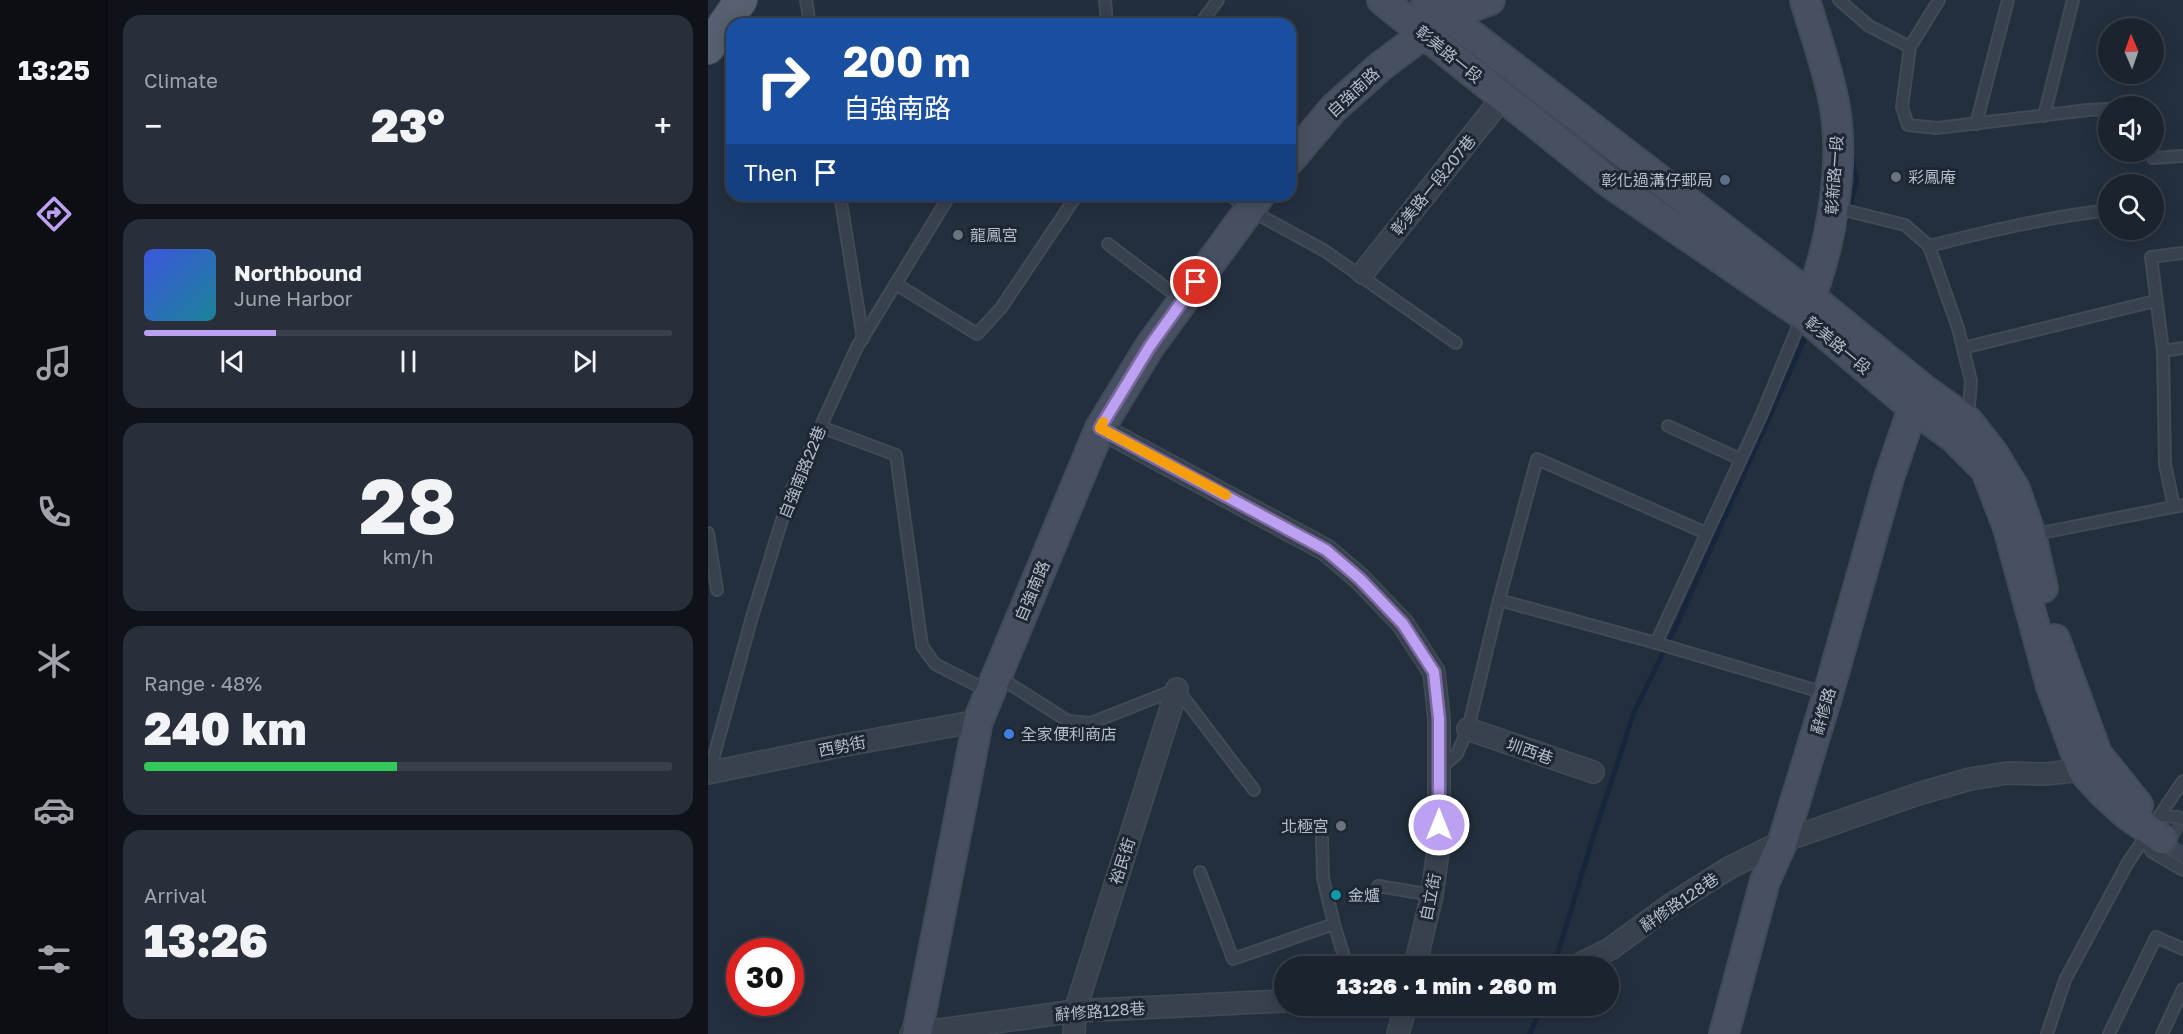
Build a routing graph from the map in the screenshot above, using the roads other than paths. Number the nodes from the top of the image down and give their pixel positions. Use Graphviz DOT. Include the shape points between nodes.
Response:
graph roads {
  1 [pos="741,0"];
  2 [pos="806,0"];
  3 [pos="1105,0"];
  4 [pos="1218,0"];
  5 [pos="1382,0"];
  6 [pos="1490,0"];
  7 [pos="1805,0"];
  8 [pos="1839,0"];
  9 [pos="1939,0"];
  10 [pos="2008,0"];
  11 [pos="2073,0"];
  12 [pos="1437,8"];
  13 [pos="729,18"];
  14 [pos="809,18"];
  15 [pos="1106,18"];
  16 [pos="1204,18"];
  17 [pos="726,22"];
  18 [pos="1425,34"];
  19 [pos="1910,47"];
  20 [pos="708,48"];
  21 [pos="1503,97"];
  22 [pos="2098,110"];
  23 [pos="2044,116"];
  24 [pos="1976,124"];
  25 [pos="1296,153"];
  26 [pos="2183,156"];
  27 [pos="2164,157"];
  28 [pos="841,201"];
  29 [pos="946,201"];
  30 [pos="1073,201"];
  31 [pos="1245,201"];
  32 [pos="1248,201"];
  33 [pos="1841,209"];
  34 [pos="2098,211"];
  35 [pos="1108,244"];
  36 [pos="1929,246"];
  37 [pos="2183,253"];
  38 [pos="1363,273"];
  39 [pos="896,284"];
  40 [pos="1182,300"];
  41 [pos="2155,301"];
  42 [pos="1807,306"];
  43 [pos="862,339"];
  44 [pos="1456,343"];
  45 [pos="1963,348"];
  46 [pos="2183,348"];
  47 [pos="2163,351"];
  48 [pos="1918,398"];
  49 [pos="1968,421"];
  50 [pos="1668,426"];
  51 [pos="820,427"];
  52 [pos="1100,428"];
  53 [pos="1740,459"];
  54 [pos="2179,506"];
  55 [pos="1706,532"];
  56 [pos="708,533"];
  57 [pos="2031,535"];
  58 [pos="717,590"];
  59 [pos="1499,600"];
  60 [pos="1656,643"];
  61 [pos="994,684"];
  62 [pos="1177,690"];
  63 [pos="1828,694"];
  64 [pos="978,721"];
  65 [pos="1468,729"];
  66 [pos="2089,762"];
  67 [pos="1439,769"];
  68 [pos="1593,772"];
  69 [pos="709,776"];
  70 [pos="2183,781"];
  71 [pos="1254,790"];
  72 [pos="2157,827"];
  73 [pos="1322,837"];
  74 [pos="1783,841"];
  75 [pos="2183,870"];
  76 [pos="1200,872"];
  77 [pos="1378,886"];
  78 [pos="1432,895"];
  79 [pos="1334,924"];
  80 [pos="2183,949"];
  81 [pos="1344,956"];
  82 [pos="1417,956"];
  83 [pos="1596,956"];
  84 [pos="2183,989"];
  85 [pos="1274,1001"];
  86 [pos="1075,1011"];
  87 [pos="1403,1016"];
  88 [pos="915,1033"];
  89 [pos="1074,1034"];
  90 [pos="1398,1034"];
  91 [pos="1724,1034"];
  92 [pos="2047,1034"];
  93 [pos="2109,1034"];
  94 [pos="2162,1034"];
  1 -- 13 [label="main road"];
  2 -- 14 [label="lane"];
  3 -- 15 [label="lane"];
  4 -- 16 [label="lane"];
  5 -- 18 [label="street, 彰美路一段"];
  6 -- 12 [label="street, 自強南路"];
  7 -- 33 [label="street, 彰新路一段" via="1833,94 1840,144"];
  8 -- 19 [label="lane" via="1869,26"];
  9 -- 19 [label="lane"];
  10 -- 24 [label="lane"];
  11 -- 23 [label="lane"];
  12 -- 18 [label="street, 自強南路"];
  12 -- 42 [label="street, 彰美路一段"];
  17 -- 20 [label="main road"];
  18 -- 21 [label="street, 彰美路一段"];
  18 -- 25 [label="street, 自強南路" via="1334,108"];
  19 -- 24 [label="lane" via="1902,107 1908,125 1937,128"];
  21 -- 38 [label="street, 彰美路一段207巷"];
  21 -- 42 [label="street, 彰美路一段" via="1610,183"];
  22 -- 23 [label="lane"];
  23 -- 24 [label="lane"];
  26 -- 27 [label="lane"];
  28 -- 43 [label="lane"];
  29 -- 39 [label="lane, 自強南路22巷"];
  30 -- 39 [label="lane" via="1001,308 977,334"];
  31 -- 40 [label="street, 自強南路"];
  32 -- 44 [label="lane"];
  33 -- 36 [label="lane" via="1905,225"];
  33 -- 42 [label="street, 彰新路一段"];
  34 -- 36 [label="lane" via="1991,230"];
  35 -- 40 [label="lane"];
  36 -- 45 [label="lane"];
  37 -- 41 [label="lane" via="2151,256"];
  39 -- 43 [label="lane, 自強南路22巷"];
  40 -- 52 [label="street, 自強南路"];
  41 -- 45 [label="lane"];
  41 -- 47 [label="lane"];
  42 -- 48 [label="street, 彰美路一段"];
  42 -- 53 [label="lane"];
  43 -- 51 [label="lane, 自強南路22巷"];
  45 -- 49 [label="lane" via="1971,381"];
  46 -- 47 [label="lane"];
  47 -- 54 [label="lane" via="2165,464"];
  48 -- 49 [label="street, 彰美路一段"];
  48 -- 63 [label="street, 辭修路" via="1888,478"];
  48 -- 66 [label="street, 彰美路一段" via="1986,470 2008,528 2051,686"];
  49 -- 57 [label="street, 彰美路一段" via="2015,489"];
  50 -- 53 [label="lane"];
  51 -- 61 [label="lane" via="896,455 922,646 934,664"];
  51 -- 69 [label="lane, 自強南路22巷" via="791,491"];
  52 -- 61 [label="street, 自強南路"];
  52 -- 67 [label="street, 自立街" via="1326,550 1360,579 1403,624 1434,672"];
  53 -- 55 [label="lane"];
  54 -- 57 [label="lane"];
  55 -- 59 [label="lane" via="1537,459"];
  55 -- 60 [label="lane"];
  56 -- 58 [label="lane"];
  57 -- 66 [label="street, 彰美路一段"];
  59 -- 60 [label="lane"];
  59 -- 65 [label="lane"];
  60 -- 63 [label="lane"];
  61 -- 62 [label="lane" via="1068,721 1091,723"];
  61 -- 64 [label="street, 自強南路"];
  62 -- 71 [label="lane"];
  62 -- 86 [label="street, 裕民街"];
  63 -- 74 [label="street, 辭修路"];
  64 -- 69 [label="street, 西勢街"];
  64 -- 88 [label="street, 自強南路"];
  65 -- 67 [label="lane" via="1457,754"];
  65 -- 68 [label="street, 圳西巷"];
  66 -- 72 [label="street, 彰美路一段" via="2103,793"];
  66 -- 74 [label="street, 辭修路128巷" via="2045,774 2008,773 1970,779"];
  67 -- 78 [label="street, 自立街" via="1439,844"];
  70 -- 72 [label="lane"];
  72 -- 75 [label="lane"];
  72 -- 92 [label="lane" via="2065,980"];
  73 -- 79 [label="lane" via="1323,878"];
  74 -- 83 [label="street, 辭修路128巷" via="1729,868"];
  74 -- 91 [label="street, 辭修路" via="1765,880"];
  76 -- 79 [label="lane" via="1233,959"];
  77 -- 78 [label="lane"];
  78 -- 82 [label="street, 自立街"];
  79 -- 81 [label="lane"];
  80 -- 93 [label="lane" via="2156,937"];
  84 -- 94 [label="lane"];
  85 -- 86 [label="street, 辭修路128巷"];
  86 -- 88 [label="street, 辭修路128巷"];
  86 -- 89 [label="street, 裕民街"];
  87 -- 90 [label="street"];
}
